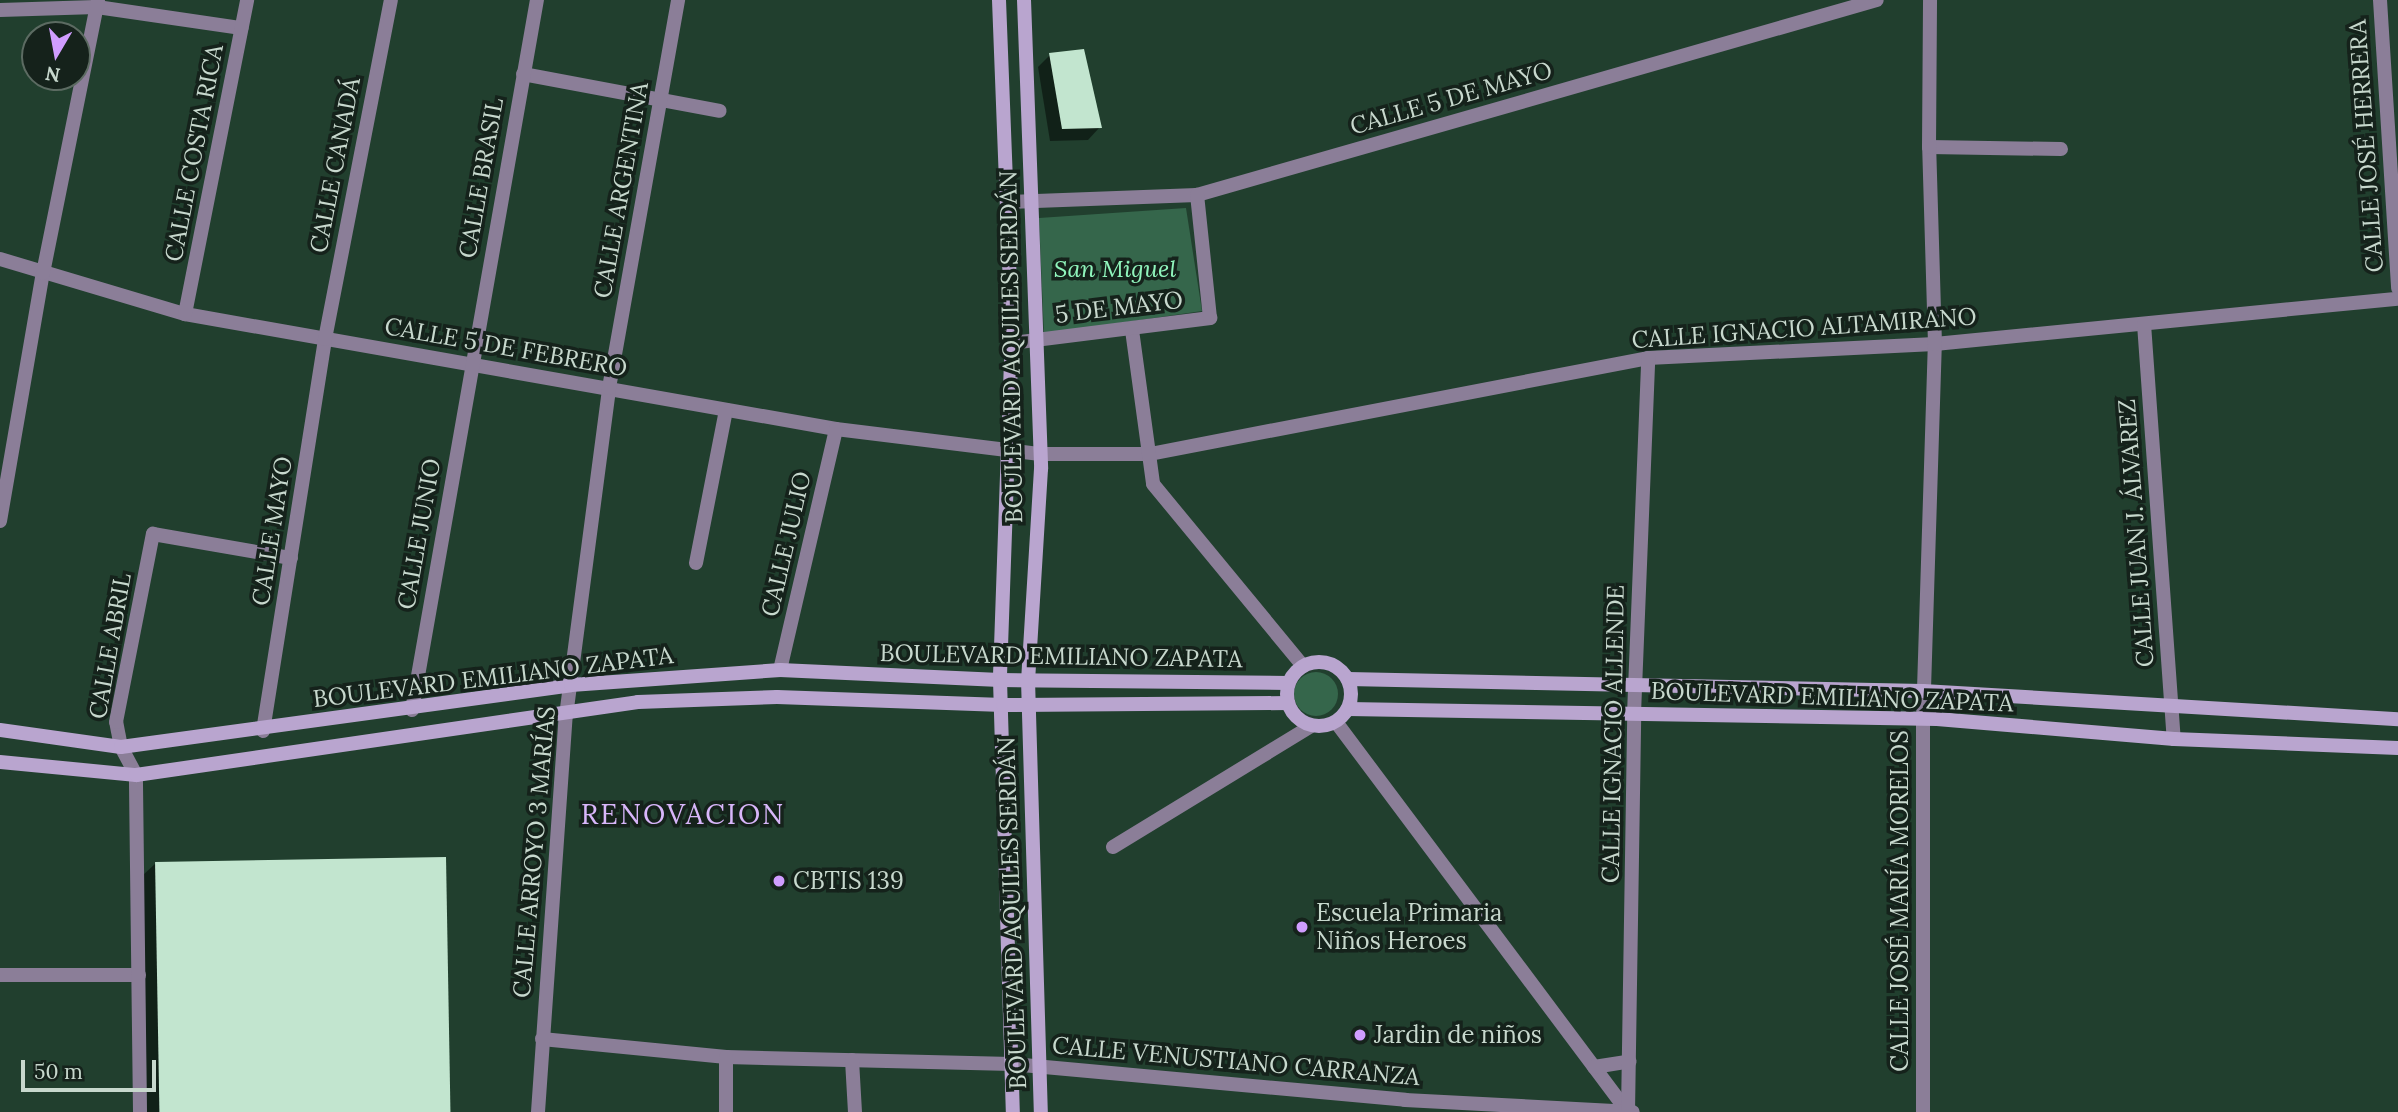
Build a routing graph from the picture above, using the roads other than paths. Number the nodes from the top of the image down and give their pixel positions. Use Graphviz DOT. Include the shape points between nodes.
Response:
graph roads {
  1 [pos="247,0"];
  2 [pos="391,0"];
  3 [pos="537,0"];
  4 [pos="678,0"];
  5 [pos="999,0"];
  6 [pos="1024,0"];
  7 [pos="1877,0"];
  8 [pos="1930,0"];
  9 [pos="2380,0"];
  10 [pos="97,3"];
  11 [pos="0,10"];
  12 [pos="241,28"];
  13 [pos="523,74"];
  14 [pos="661,101"];
  15 [pos="720,111"];
  16 [pos="1928,147"];
  17 [pos="2061,149"];
  18 [pos="1197,195"];
  19 [pos="1032,201"];
  20 [pos="1007,202"];
  21 [pos="0,259"];
  22 [pos="43,272"];
  23 [pos="2398,288"];
  24 [pos="2398,299"];
  25 [pos="185,314"];
  26 [pos="2144,324"];
  27 [pos="1132,330"];
  28 [pos="325,339"];
  29 [pos="1036,341"];
  30 [pos="1012,342"];
  31 [pos="1936,344"];
  32 [pos="1648,358"];
  33 [pos="470,365"];
  34 [pos="609,388"];
  35 [pos="726,410"];
  36 [pos="836,429"];
  37 [pos="1010,451"];
  38 [pos="1040,454"];
  39 [pos="1150,454"];
  40 [pos="0,521"];
  41 [pos="291,558"];
  42 [pos="696,563"];
  43 [pos="1303,666"];
  44 [pos="780,670"];
  45 [pos="1348,679"];
  46 [pos="1000,680"];
  47 [pos="1028,680"];
  48 [pos="1635,682"];
  49 [pos="1288,683"];
  50 [pos="571,685"];
  51 [pos="1923,691"];
  52 [pos="1288,703"];
  53 [pos="1003,705"];
  54 [pos="1028,705"];
  55 [pos="2172,706"];
  56 [pos="1348,709"];
  57 [pos="412,710"];
  58 [pos="1634,714"];
  59 [pos="566,716"];
  60 [pos="2398,719"];
  61 [pos="1923,721"];
  62 [pos="1336,722"];
  63 [pos="1311,726"];
  64 [pos="0,730"];
  65 [pos="263,731"];
  66 [pos="2174,739"];
  67 [pos="121,747"];
  68 [pos="2398,748"];
  69 [pos="0,762"];
  70 [pos="136,775"];
  71 [pos="1113,846"];
  72 [pos="0,975"];
  73 [pos="139,975"];
  74 [pos="542,1039"];
  75 [pos="726,1058"];
  76 [pos="852,1060"];
  77 [pos="1630,1061"];
  78 [pos="1012,1064"];
  79 [pos="1040,1066"];
  80 [pos="1594,1067"];
  81 [pos="1405,1106"];
  82 [pos="140,1112"];
  83 [pos="538,1112"];
  84 [pos="726,1112"];
  85 [pos="855,1112"];
  86 [pos="1013,1112"];
  87 [pos="1041,1112"];
  88 [pos="1629,1112"];
  89 [pos="1923,1112"];
  1 -- 12 [label="street, CALLE COSTA RICA"];
  2 -- 28 [label="street, CALLE CANADÁ"];
  3 -- 13 [label="street, CALLE BRASIL"];
  4 -- 14 [label="street, CALLE ARGENTINA"];
  5 -- 20 [label="street, BOULEVARD AQUILES SERDÁN"];
  6 -- 19 [label="street, BOULEVARD AQUILES SERDÁN"];
  7 -- 18 [label="street, CALLE 5 DE MAYO"];
  8 -- 16 [label="street, CALLE JOSÉ MARÍA MORELOS"];
  9 -- 23 [label="street, CALLE JOSÉ HERRERA"];
  10 -- 11 [label="street"];
  10 -- 12 [label="street"];
  10 -- 22 [label="street"];
  12 -- 25 [label="street, CALLE COSTA RICA"];
  13 -- 14 [label="street"];
  13 -- 33 [label="street, CALLE BRASIL"];
  14 -- 15 [label="street"];
  14 -- 34 [label="street, CALLE ARGENTINA"];
  16 -- 17 [label="street"];
  16 -- 31 [label="street, CALLE JOSÉ MARÍA MORELOS"];
  18 -- 19 [label="street, CALLE 5 DE MAYO"];
  18 -- 27 [label="street, 5 DE MAYO" via="1210,318"];
  19 -- 20 [label="street, CALLE 5 DE MAYO"];
  19 -- 29 [label="street, BOULEVARD AQUILES SERDÁN"];
  20 -- 30 [label="street, BOULEVARD AQUILES SERDÁN"];
  21 -- 22 [label="street, CALLE 5 DE FEBRERO"];
  22 -- 25 [label="street, CALLE 5 DE FEBRERO"];
  22 -- 40 [label="street"];
  24 -- 26 [label="street, CALLE IGNACIO ALTAMIRANO"];
  25 -- 28 [label="street, CALLE 5 DE FEBRERO"];
  26 -- 31 [label="street, CALLE IGNACIO ALTAMIRANO"];
  26 -- 55 [label="street, CALLE JUAN J. ÁLVAREZ"];
  27 -- 29 [label="street, 5 DE MAYO"];
  27 -- 39 [label="street"];
  28 -- 33 [label="street, CALLE 5 DE FEBRERO"];
  28 -- 41 [label="street, CALLE MAYO"];
  29 -- 30 [label="street, 5 DE MAYO"];
  29 -- 38 [label="street, BOULEVARD AQUILES SERDÁN"];
  30 -- 37 [label="street, BOULEVARD AQUILES SERDÁN"];
  31 -- 32 [label="street, CALLE IGNACIO ALTAMIRANO"];
  31 -- 51 [label="street, CALLE JOSÉ MARÍA MORELOS"];
  32 -- 39 [label="street, CALLE IGNACIO ALTAMIRANO"];
  32 -- 48 [label="street, CALLE IGNACIO ALLENDE"];
  33 -- 34 [label="street, CALLE 5 DE FEBRERO"];
  33 -- 57 [label="street, CALLE JUNIO"];
  34 -- 35 [label="street, CALLE 5 DE FEBRERO"];
  34 -- 50 [label="street, CALLE ARROYO 3 MARÍAS"];
  35 -- 36 [label="street, CALLE 5 DE FEBRERO"];
  35 -- 42 [label="street"];
  36 -- 37 [label="street, CALLE 5 DE FEBRERO"];
  36 -- 44 [label="street, CALLE JULIO"];
  37 -- 38 [label="street, CALLE IGNACIO ALTAMIRANO"];
  37 -- 46 [label="street, BOULEVARD AQUILES SERDÁN"];
  38 -- 39 [label="street, CALLE IGNACIO ALTAMIRANO"];
  38 -- 47 [label="street, BOULEVARD AQUILES SERDÁN"];
  39 -- 43 [label="street" via="1153,484"];
  41 -- 65 [label="street, CALLE MAYO"];
  41 -- 67 [label="street, CALLE ABRIL" via="153,534 116,722"];
  43 -- 45 [label="street" via="1328,663"];
  43 -- 49 [label="street"];
  44 -- 46 [label="street, BOULEVARD EMILIANO ZAPATA"];
  44 -- 50 [label="street, BOULEVARD EMILIANO ZAPATA"];
  45 -- 48 [label="street, BOULEVARD EMILIANO ZAPATA"];
  45 -- 56 [label="street"];
  46 -- 47 [label="street, BOULEVARD EMILIANO ZAPATA"];
  46 -- 53 [label="street, BOULEVARD AQUILES SERDÁN"];
  47 -- 49 [label="street, BOULEVARD EMILIANO ZAPATA"];
  47 -- 54 [label="street, BOULEVARD AQUILES SERDÁN"];
  48 -- 51 [label="street, BOULEVARD EMILIANO ZAPATA"];
  48 -- 58 [label="street, CALLE IGNACIO ALLENDE"];
  49 -- 52 [label="street"];
  50 -- 57 [label="street, BOULEVARD EMILIANO ZAPATA"];
  50 -- 59 [label="street, CALLE ARROYO 3 MARÍAS"];
  51 -- 55 [label="street, BOULEVARD EMILIANO ZAPATA"];
  51 -- 61 [label="street, CALLE JOSÉ MARÍA MORELOS"];
  52 -- 54 [label="street, BOULEVARD EMILIANO ZAPATA"];
  52 -- 63 [label="street" via="1301,721"];
  53 -- 54 [label="street, BOULEVARD EMILIANO ZAPATA"];
  53 -- 59 [label="street, BOULEVARD EMILIANO ZAPATA" via="777,697 638,702"];
  53 -- 78 [label="street, BOULEVARD AQUILES SERDÁN"];
  54 -- 79 [label="street, BOULEVARD AQUILES SERDÁN"];
  55 -- 60 [label="street, BOULEVARD EMILIANO ZAPATA"];
  55 -- 66 [label="street, CALLE JUAN J. ÁLVAREZ"];
  56 -- 58 [label="street, BOULEVARD EMILIANO ZAPATA"];
  56 -- 62 [label="street"];
  57 -- 65 [label="street, BOULEVARD EMILIANO ZAPATA"];
  58 -- 61 [label="street, BOULEVARD EMILIANO ZAPATA"];
  58 -- 77 [label="street, CALLE IGNACIO ALLENDE"];
  59 -- 70 [label="street, BOULEVARD EMILIANO ZAPATA"];
  59 -- 74 [label="street, CALLE ARROYO 3 MARÍAS"];
  61 -- 66 [label="street, BOULEVARD EMILIANO ZAPATA"];
  61 -- 89 [label="street, CALLE JOSÉ MARÍA MORELOS"];
  62 -- 63 [label="street"];
  62 -- 80 [label="street"];
  63 -- 71 [label="street"];
  64 -- 67 [label="street, BOULEVARD EMILIANO ZAPATA"];
  65 -- 67 [label="street, BOULEVARD EMILIANO ZAPATA"];
  66 -- 68 [label="street, BOULEVARD EMILIANO ZAPATA"];
  67 -- 70 [label="street, CALLE ABRIL"];
  69 -- 70 [label="street, BOULEVARD EMILIANO ZAPATA"];
  70 -- 73 [label="street, CALLE ABRIL"];
  72 -- 73 [label="street"];
  73 -- 82 [label="street, CALLE ABRIL"];
  74 -- 75 [label="street, CALLE VENUSTIANO CARRANZA"];
  74 -- 83 [label="street, CALLE ARROYO 3 MARÍAS"];
  75 -- 76 [label="street, CALLE VENUSTIANO CARRANZA"];
  75 -- 84 [label="street"];
  76 -- 78 [label="street, CALLE VENUSTIANO CARRANZA"];
  76 -- 85 [label="street"];
  77 -- 80 [label="street"];
  77 -- 88 [label="street, CALLE IGNACIO ALLENDE"];
  78 -- 79 [label="street, CALLE VENUSTIANO CARRANZA"];
  78 -- 86 [label="street, BOULEVARD AQUILES SERDÁN"];
  79 -- 81 [label="street, CALLE VENUSTIANO CARRANZA"];
  79 -- 87 [label="street, BOULEVARD AQUILES SERDÁN"];
  80 -- 88 [label="street"];
  81 -- 88 [label="street, CALLE VENUSTIANO CARRANZA"];
}
